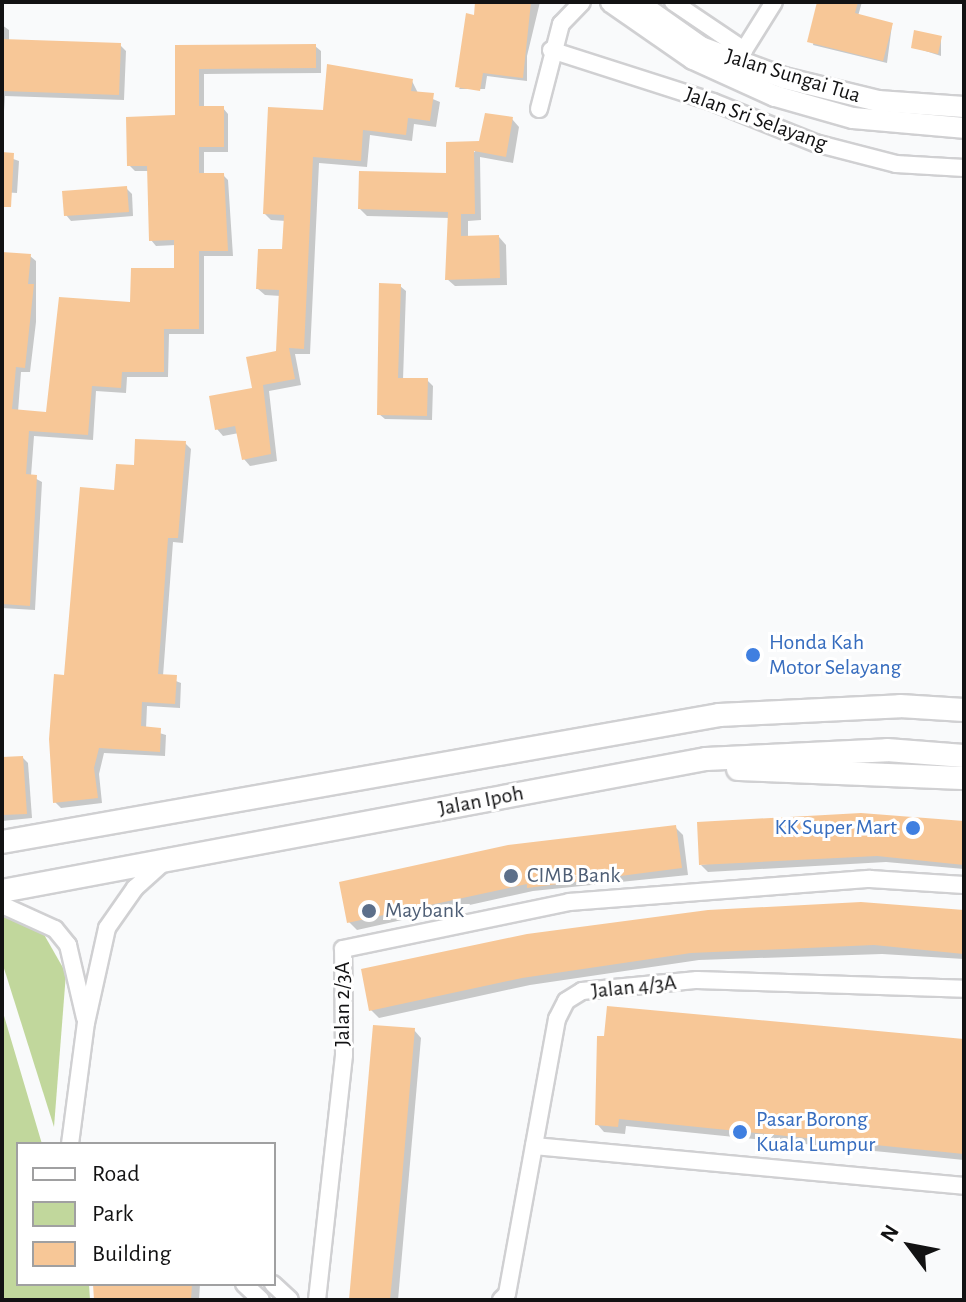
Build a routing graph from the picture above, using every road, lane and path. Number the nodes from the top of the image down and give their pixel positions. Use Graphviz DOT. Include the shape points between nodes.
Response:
graph roads {
  1 [pos="582,2"];
  2 [pos="611,2"];
  3 [pos="637,2"];
  4 [pos="673,2"];
  5 [pos="774,2"];
  6 [pos="551,50"];
  7 [pos="740,57"];
  8 [pos="964,107"];
  9 [pos="539,109"];
  10 [pos="964,128"];
  11 [pos="964,168"];
  12 [pos="964,710"];
  13 [pos="964,756"];
  14 [pos="706,759"];
  15 [pos="964,778"];
  16 [pos="2,842"];
  17 [pos="167,859"];
  18 [pos="964,885"];
  19 [pos="2,891"];
  20 [pos="2,905"];
  21 [pos="964,989"];
  22 [pos="86,1023"];
  23 [pos="70,1142"];
  24 [pos="534,1146"];
  25 [pos="964,1186"];
  26 [pos="246,1286"];
  27 [pos="275,1286"];
  28 [pos="261,1300"];
  29 [pos="290,1300"];
  30 [pos="317,1300"];
  31 [pos="501,1300"];
  1 -- 6 [label="street" via="561,24"];
  2 -- 10 [label="main road, Jalan Sungai Tua" via="693,59 775,96 853,118"];
  3 -- 7 [label="main road, Jalan Sungai Tua" via="701,47"];
  4 -- 7 [label="street"];
  5 -- 7 [label="street"];
  6 -- 9 [label="street"];
  6 -- 11 [label="street, Jalan Sri Selayang" via="713,102 815,143 896,164"];
  7 -- 8 [label="main road, Jalan Sungai Tua" via="850,96"];
  12 -- 16 [label="highway, Jalan Ipoh" via="900,706 719,715"];
  13 -- 14 [label="highway, Jalan Ipoh" via="887,750"];
  14 -- 15 [label="highway" via="751,773"];
  14 -- 17 [label="highway, Jalan Ipoh"];
  17 -- 19 [label="highway, Jalan Ipoh"];
  17 -- 22 [label="street" via="118,907 107,928"];
  18 -- 30 [label="street, Jalan 2/3A" via="870,879 569,902 343,949 344,1055"];
  20 -- 22 [label="street" via="55,929 68,945"];
  21 -- 24 [label="street, Jalan 4/3A" via="697,980 582,991 566,1001 557,1019"];
  22 -- 23 [label="street"];
  24 -- 25 [label="street"];
  24 -- 31 [label="street, Jalan 4/3A" via="507,1294"];
  26 -- 28 [label="street"];
  27 -- 29 [label="street"];
}
